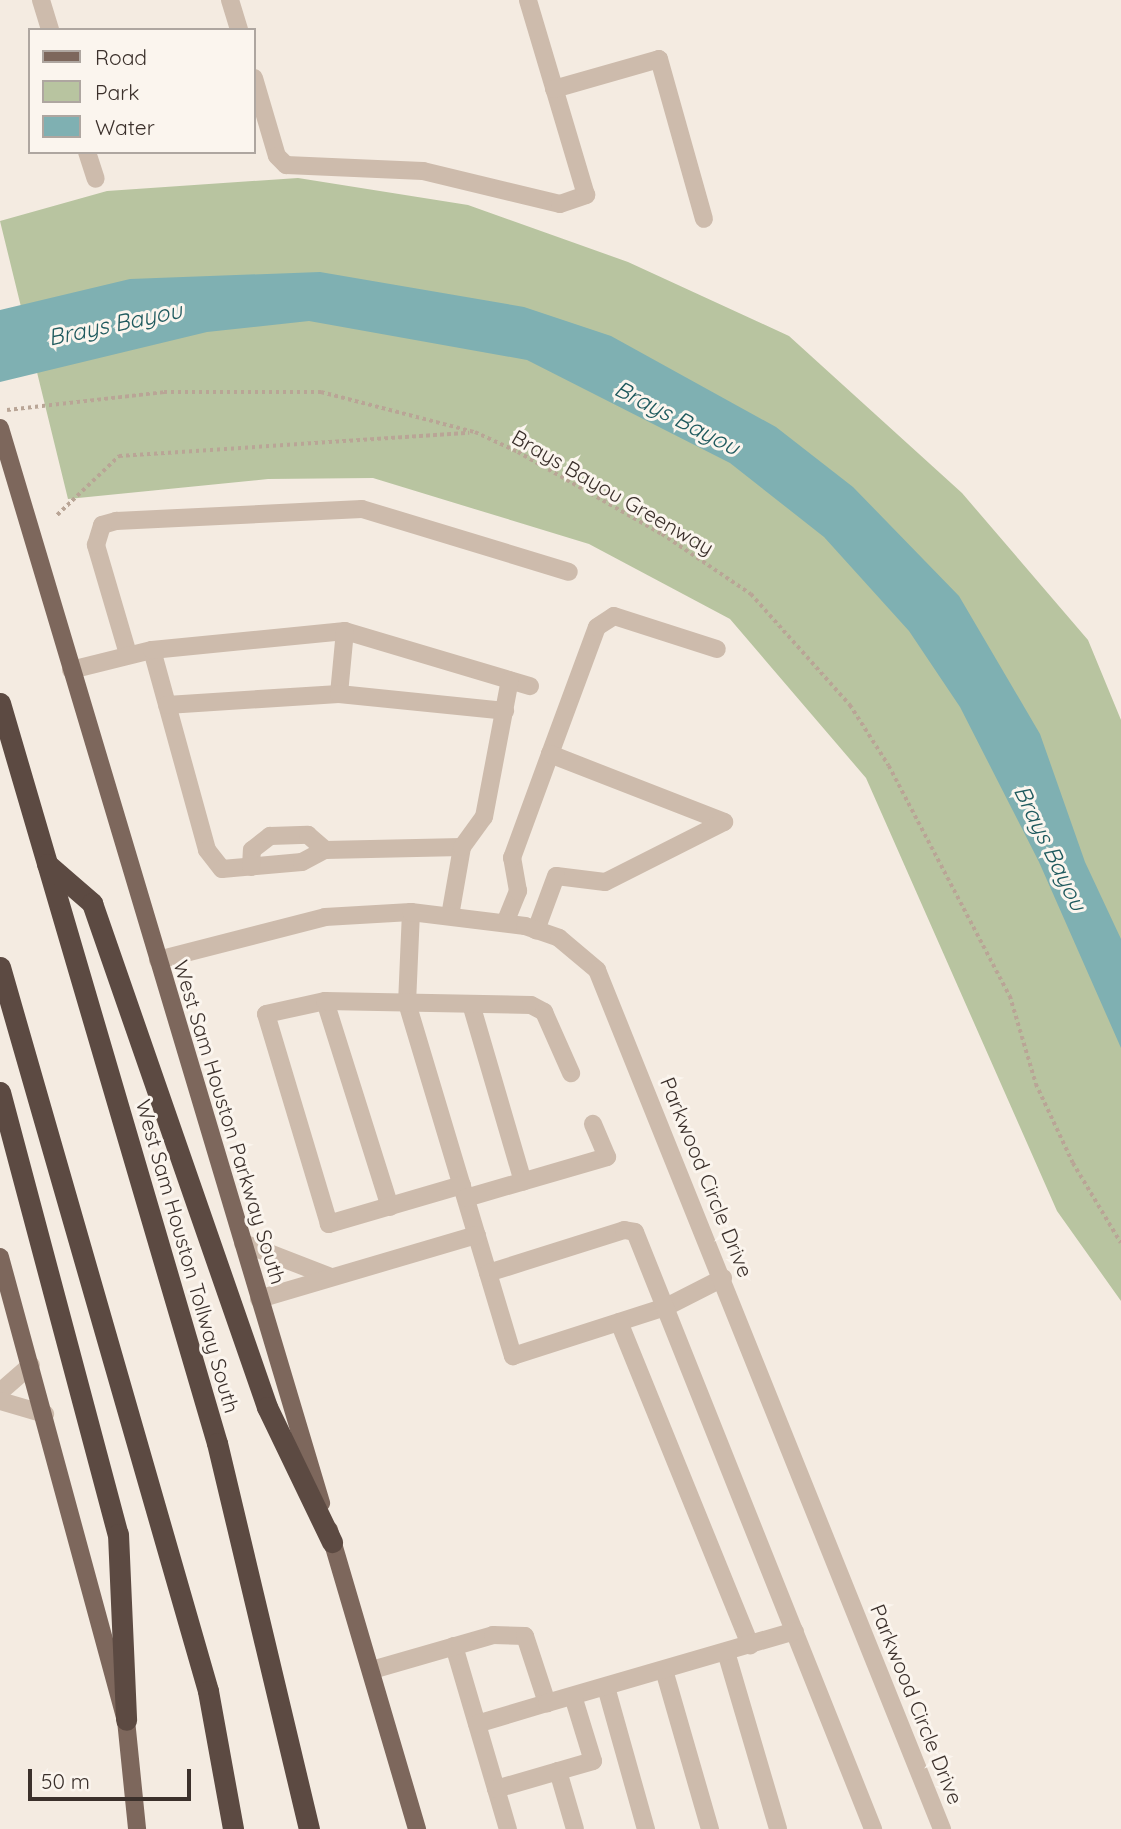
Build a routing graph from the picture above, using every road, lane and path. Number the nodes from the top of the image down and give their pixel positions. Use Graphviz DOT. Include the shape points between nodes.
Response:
graph roads {
  1 [pos="41,0"];
  2 [pos="230,0"];
  3 [pos="528,0"];
  4 [pos="49,28"];
  5 [pos="238,28"];
  6 [pos="256,85"];
  7 [pos="554,89"];
  8 [pos="89,154"];
  9 [pos="96,179"];
  10 [pos="704,219"];
  11 [pos="0,412"];
  12 [pos="475,432"];
  13 [pos="1,433"];
  14 [pos="57,514"];
  15 [pos="569,572"];
  16 [pos="345,631"];
  17 [pos="717,649"];
  18 [pos="152,650"];
  19 [pos="128,654"];
  20 [pos="71,670"];
  21 [pos="510,680"];
  22 [pos="530,686"];
  23 [pos="339,694"];
  24 [pos="0,703"];
  25 [pos="167,705"];
  26 [pos="505,711"];
  27 [pos="550,754"];
  28 [pos="462,847"];
  29 [pos="324,850"];
  30 [pos="47,864"];
  31 [pos="251,867"];
  32 [pos="411,912"];
  33 [pos="450,916"];
  34 [pos="505,923"];
  35 [pos="536,930"];
  36 [pos="158,960"];
  37 [pos="0,967"];
  38 [pos="325,1000"];
  39 [pos="407,1003"];
  40 [pos="471,1004"];
  41 [pos="571,1073"];
  42 [pos="0,1092"];
  43 [pos="593,1124"];
  44 [pos="523,1182"];
  45 [pos="464,1192"];
  46 [pos="390,1207"];
  47 [pos="477,1235"];
  48 [pos="243,1243"];
  49 [pos="1121,1243"];
  50 [pos="0,1257"];
  51 [pos="488,1273"];
  52 [pos="331,1277"];
  53 [pos="723,1278"];
  54 [pos="259,1299"];
  55 [pos="666,1307"];
  56 [pos="619,1322"];
  57 [pos="31,1365"];
  58 [pos="0,1392"];
  59 [pos="0,1401"];
  60 [pos="45,1414"];
  61 [pos="332,1542"];
  62 [pos="795,1631"];
  63 [pos="750,1645"];
  64 [pos="454,1646"];
  65 [pos="726,1652"];
  66 [pos="372,1670"];
  67 [pos="664,1670"];
  68 [pos="606,1687"];
  69 [pos="573,1696"];
  70 [pos="547,1703"];
  71 [pos="126,1720"];
  72 [pos="477,1724"];
  73 [pos="558,1771"];
  74 [pos="496,1789"];
  75 [pos="137,1829"];
  76 [pos="233,1829"];
  77 [pos="309,1829"];
  78 [pos="416,1829"];
  79 [pos="508,1829"];
  80 [pos="575,1829"];
  81 [pos="646,1829"];
  82 [pos="710,1829"];
  83 [pos="778,1829"];
  84 [pos="873,1829"];
  85 [pos="942,1829"];
  1 -- 4 [label="street"];
  2 -- 5 [label="street"];
  3 -- 7 [label="street"];
  6 -- 7 [label="street" via="277,156 286,165 423,171 542,204 586,195"];
  7 -- 10 [label="street" via="659,59"];
  8 -- 9 [label="street"];
  11 -- 12 [label="path, Brays Bayou Greenway" via="164,392 321,393"];
  12 -- 14 [label="path" via="119,456"];
  12 -- 49 [label="path, Brays Bayou Greenway" via="662,534 751,594 850,705 1010,996 1041,1095"];
  13 -- 20 [label="main road, West Sam Houston Parkway South"];
  15 -- 19 [label="street" via="362,509 116,521 102,525 96,545"];
  16 -- 18 [label="street"];
  16 -- 21 [label="street"];
  16 -- 23 [label="street"];
  17 -- 27 [label="street" via="614,616 597,627"];
  18 -- 19 [label="street"];
  18 -- 25 [label="street"];
  19 -- 20 [label="street"];
  20 -- 36 [label="main road, West Sam Houston Parkway South"];
  21 -- 22 [label="street"];
  21 -- 26 [label="street"];
  23 -- 25 [label="street"];
  23 -- 26 [label="street"];
  24 -- 30 [label="highway, West Sam Houston Tollway South"];
  25 -- 31 [label="street" via="212,863 232,871"];
  26 -- 28 [label="street" via="484,817"];
  27 -- 34 [label="street" via="512,858 518,891"];
  27 -- 35 [label="street" via="724,822 605,882 556,876"];
  28 -- 29 [label="street"];
  28 -- 33 [label="street"];
  29 -- 31 [label="street" via="302,862"];
  29 -- 31 [label="street" via="308,835 270,836 252,850"];
  30 -- 61 [label="highway" via="92,903 267,1407"];
  30 -- 77 [label="highway, West Sam Houston Tollway South" via="217,1443"];
  32 -- 33 [label="street, Parkwood Circle Drive"];
  32 -- 36 [label="street, Parkwood Circle Drive" via="325,917"];
  32 -- 39 [label="street"];
  33 -- 34 [label="street, Parkwood Circle Drive"];
  34 -- 35 [label="street, Parkwood Circle Drive"];
  35 -- 53 [label="street, Parkwood Circle Drive" via="559,938 597,970"];
  36 -- 48 [label="main road, West Sam Houston Parkway South"];
  37 -- 76 [label="highway" via="208,1691"];
  38 -- 39 [label="street"];
  38 -- 46 [label="street"];
  38 -- 46 [label="street" via="266,1014 329,1224"];
  39 -- 40 [label="street"];
  39 -- 45 [label="street"];
  40 -- 41 [label="street" via="531,1005 544,1012"];
  40 -- 44 [label="street"];
  42 -- 71 [label="highway" via="118,1534"];
  43 -- 44 [label="street" via="607,1157"];
  44 -- 45 [label="street"];
  45 -- 46 [label="street"];
  45 -- 47 [label="street"];
  47 -- 51 [label="street"];
  47 -- 52 [label="street"];
  48 -- 52 [label="street"];
  48 -- 54 [label="main road, West Sam Houston Parkway South"];
  50 -- 57 [label="main road"];
  51 -- 55 [label="street" via="624,1230 635,1233"];
  51 -- 56 [label="street" via="513,1356"];
  52 -- 54 [label="street"];
  53 -- 55 [label="street"];
  53 -- 85 [label="street, Parkwood Circle Drive"];
  54 -- 61 [label="main road, West Sam Houston Parkway South"];
  55 -- 56 [label="street"];
  55 -- 62 [label="street"];
  56 -- 63 [label="street"];
  57 -- 58 [label="street"];
  57 -- 60 [label="main road"];
  59 -- 60 [label="street"];
  60 -- 71 [label="main road"];
  61 -- 66 [label="main road, West Sam Houston Parkway South"];
  62 -- 63 [label="street"];
  62 -- 84 [label="street"];
  63 -- 65 [label="street"];
  64 -- 66 [label="street"];
  64 -- 70 [label="street" via="512,1631 525,1636"];
  64 -- 72 [label="street"];
  65 -- 67 [label="street"];
  65 -- 83 [label="street"];
  66 -- 78 [label="main road, West Sam Houston Parkway South"];
  67 -- 68 [label="street"];
  67 -- 82 [label="street"];
  68 -- 69 [label="street"];
  68 -- 81 [label="street"];
  69 -- 70 [label="street"];
  69 -- 73 [label="street" via="593,1761"];
  70 -- 72 [label="street"];
  71 -- 75 [label="main road"];
  72 -- 74 [label="street"];
  73 -- 74 [label="street"];
  73 -- 80 [label="street"];
  74 -- 79 [label="street"];
}
